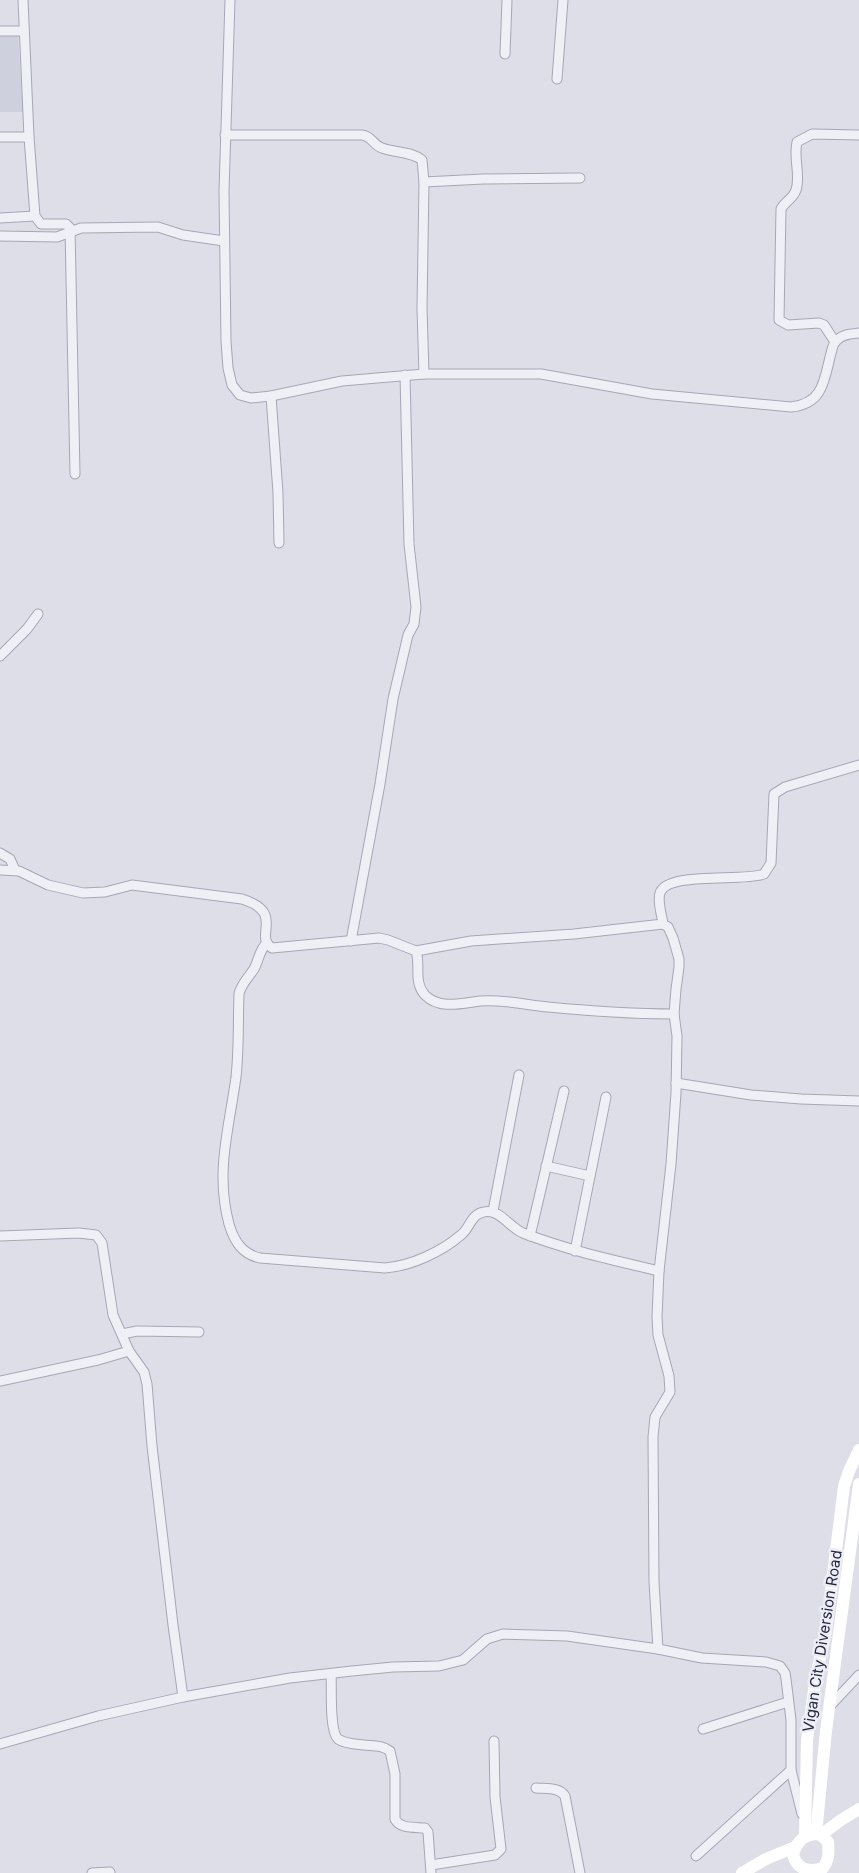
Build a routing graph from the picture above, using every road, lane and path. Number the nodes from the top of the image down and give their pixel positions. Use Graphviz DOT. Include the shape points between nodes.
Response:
graph roads {
  1 [pos="23,0"];
  2 [pos="230,0"];
  3 [pos="507,0"];
  4 [pos="563,0"];
  5 [pos="0,31"];
  6 [pos="24,31"];
  7 [pos="505,54"];
  8 [pos="557,79"];
  9 [pos="225,135"];
  10 [pos="859,135"];
  11 [pos="0,137"];
  12 [pos="29,137"];
  13 [pos="580,178"];
  14 [pos="424,182"];
  15 [pos="35,216"];
  16 [pos="0,218"];
  17 [pos="70,232"];
  18 [pos="0,236"];
  19 [pos="224,241"];
  20 [pos="859,334"];
  21 [pos="835,342"];
  22 [pos="424,374"];
  23 [pos="405,376"];
  24 [pos="271,396"];
  25 [pos="75,474"];
  26 [pos="279,543"];
  27 [pos="38,614"];
  28 [pos="0,656"];
  29 [pos="859,765"];
  30 [pos="0,853"];
  31 [pos="0,870"];
  32 [pos="15,870"];
  33 [pos="663,924"];
  34 [pos="351,940"];
  35 [pos="267,943"];
  36 [pos="416,952"];
  37 [pos="674,1014"];
  38 [pos="520,1075"];
  39 [pos="676,1083"];
  40 [pos="564,1091"];
  41 [pos="606,1097"];
  42 [pos="859,1101"];
  43 [pos="546,1166"];
  44 [pos="590,1176"];
  45 [pos="493,1211"];
  46 [pos="0,1236"];
  47 [pos="530,1236"];
  48 [pos="575,1251"];
  49 [pos="659,1271"];
  50 [pos="199,1332"];
  51 [pos="122,1334"];
  52 [pos="129,1352"];
  53 [pos="0,1381"];
  54 [pos="859,1450"];
  55 [pos="859,1484"];
  56 [pos="658,1649"];
  57 [pos="331,1674"];
  58 [pos="859,1675"];
  59 [pos="816,1676"];
  60 [pos="833,1679"];
  61 [pos="183,1697"];
  62 [pos="788,1702"];
  63 [pos="829,1707"];
  64 [pos="703,1728"];
  65 [pos="494,1741"];
  66 [pos="0,1744"];
  67 [pos="791,1770"];
  68 [pos="536,1788"];
  69 [pos="859,1809"];
  70 [pos="815,1835"];
  71 [pos="696,1856"];
  72 [pos="798,1862"];
  73 [pos="431,1869"];
  74 [pos="819,1871"];
  75 [pos="110,1872"];
  76 [pos="92,1873"];
  77 [pos="580,1873"];
  78 [pos="742,1873"];
  1 -- 6 [label="street"];
  2 -- 9 [label="street"];
  3 -- 7 [label="street"];
  4 -- 8 [label="street"];
  5 -- 6 [label="street"];
  6 -- 12 [label="street"];
  9 -- 14 [label="street" via="366,135 380,148 419,158 423,164"];
  9 -- 19 [label="street"];
  10 -- 21 [label="street" via="812,134 797,142 796,190 781,209 779,320 788,324 819,323 824,325"];
  11 -- 12 [label="street"];
  12 -- 15 [label="street"];
  13 -- 14 [label="street"];
  14 -- 22 [label="street"];
  15 -- 16 [label="street"];
  15 -- 17 [label="street" via="41,224 67,224"];
  17 -- 18 [label="street" via="57,237"];
  17 -- 19 [label="street" via="81,228 158,227 183,235"];
  17 -- 25 [label="street"];
  19 -- 24 [label="street" via="226,353 232,385 246,397"];
  20 -- 21 [label="street" via="843,336"];
  21 -- 22 [label="street" via="820,392 810,402 791,407 652,394 541,374"];
  22 -- 23 [label="street"];
  23 -- 24 [label="street" via="342,381"];
  23 -- 34 [label="street" via="409,544 416,608 393,699"];
  24 -- 26 [label="street"];
  27 -- 28 [label="street"];
  29 -- 33 [label="street" via="777,791 772,797 771,863 768,870 748,878 674,881 660,894"];
  30 -- 32 [label="street" via="10,859"];
  31 -- 32 [label="street"];
  32 -- 35 [label="street" via="69,891 97,893 132,885 248,901 265,914"];
  33 -- 36 [label="street" via="574,934 471,940"];
  33 -- 37 [label="street" via="670,931 679,959"];
  34 -- 35 [label="street" via="276,949"];
  34 -- 36 [label="street" via="379,938"];
  35 -- 45 [label="street" via="239,994 236,1076 222,1164 225,1209 230,1229 240,1247 260,1258 391,1268 439,1250 463,1234 478,1214"];
  36 -- 37 [label="street" via="420,988 424,995 439,1003 497,1001 639,1014"];
  37 -- 39 [label="street"];
  38 -- 45 [label="street"];
  39 -- 42 [label="street" via="751,1095"];
  39 -- 49 [label="street"];
  40 -- 43 [label="street"];
  41 -- 44 [label="street"];
  43 -- 44 [label="street"];
  43 -- 47 [label="street"];
  44 -- 48 [label="street"];
  45 -- 47 [label="street"];
  46 -- 51 [label="street" via="79,1233 100,1238 114,1315"];
  47 -- 48 [label="street"];
  48 -- 49 [label="street"];
  49 -- 56 [label="street" via="657,1326 670,1386 667,1398 655,1417 653,1436"];
  50 -- 51 [label="street" via="137,1330"];
  51 -- 52 [label="street"];
  52 -- 53 [label="street"];
  52 -- 61 [label="street" via="144,1372 147,1384"];
  54 -- 59 [label="main road, Vigan City Diversion Road" via="844,1486 826,1631"];
  55 -- 60 [label="main road, Vigan City Diversion Road"];
  56 -- 57 [label="street" via="567,1636 504,1634 487,1639 463,1660 452,1664"];
  56 -- 62 [label="street" via="702,1658 777,1664 785,1673"];
  57 -- 61 [label="street"];
  57 -- 73 [label="street" via="336,1737 353,1743 384,1746 390,1751 395,1774 395,1819 401,1825 424,1828 428,1832"];
  58 -- 63 [label="street"];
  59 -- 60 [label="main road"];
  59 -- 70 [label="main road, Vigan City Diversion Road" via="807,1740"];
  60 -- 63 [label="main road, Vigan City Diversion Road"];
  61 -- 66 [label="street" via="98,1716"];
  62 -- 64 [label="street"];
  62 -- 67 [label="street"];
  63 -- 70 [label="main road, Vigan City Diversion Road"];
  65 -- 73 [label="street" via="495,1797 501,1849 495,1855"];
  67 -- 70 [label="street"];
  67 -- 71 [label="street"];
  68 -- 77 [label="street" via="562,1791 565,1796"];
  69 -- 70 [label="main road"];
  70 -- 72 [label="main road" via="800,1840"];
  70 -- 74 [label="main road" via="827,1859"];
  72 -- 74 [label="main road"];
  72 -- 78 [label="main road" via="766,1859"];
  75 -- 76 [label="street"];
}
